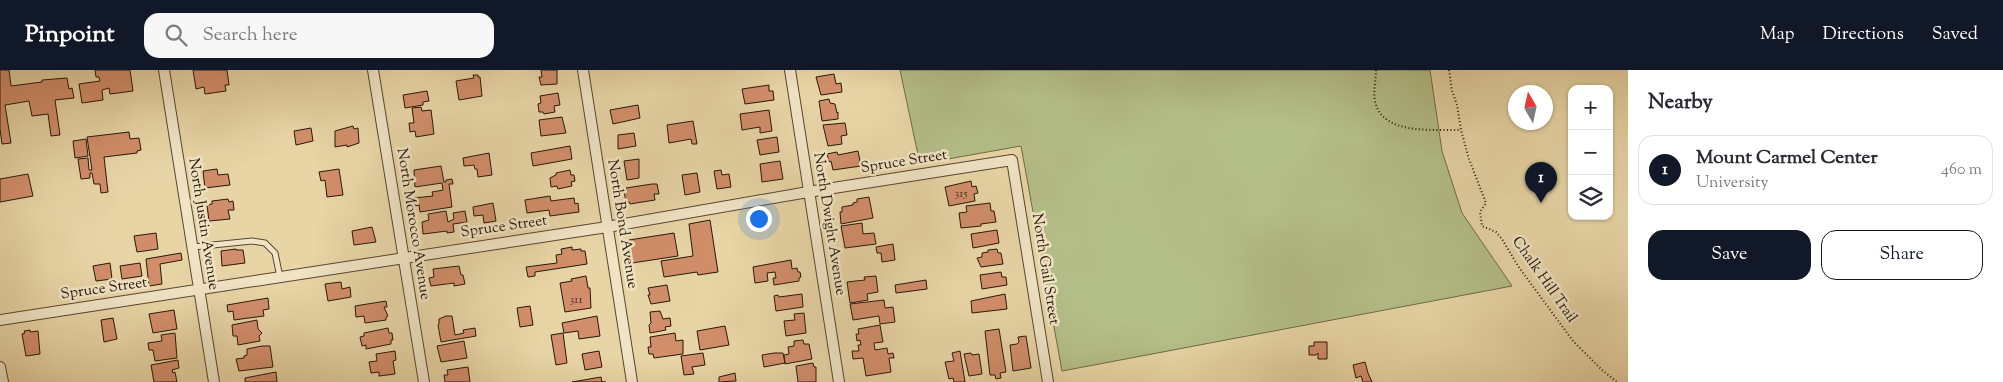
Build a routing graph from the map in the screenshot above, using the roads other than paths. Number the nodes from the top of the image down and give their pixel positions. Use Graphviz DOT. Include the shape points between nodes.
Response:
graph roads {
  1 [pos="164,70"];
  2 [pos="374,70"];
  3 [pos="583,70"];
  4 [pos="790,70"];
  5 [pos="1012,160"];
  6 [pos="808,192"];
  7 [pos="607,227"];
  8 [pos="192,247"];
  9 [pos="403,257"];
  10 [pos="280,277"];
  11 [pos="198,290"];
  12 [pos="0,320"];
  13 [pos="0,367"];
  14 [pos="2,382"];
  15 [pos="214,382"];
  16 [pos="424,382"];
  17 [pos="632,382"];
  18 [pos="838,382"];
  19 [pos="1048,382"];
  1 -- 8 [label="street, North Justin Avenue"];
  2 -- 9 [label="street, North Morocco Avenue"];
  3 -- 7 [label="street, North Bond Avenue"];
  4 -- 6 [label="street, North Dwight Avenue"];
  5 -- 6 [label="street, Spruce Street"];
  5 -- 19 [label="street, North Gail Street"];
  6 -- 7 [label="street, Spruce Street"];
  6 -- 18 [label="street, North Dwight Avenue"];
  7 -- 9 [label="street, Spruce Street"];
  7 -- 17 [label="street, North Bond Avenue"];
  8 -- 10 [label="lane" via="252,241 265,243 275,253"];
  8 -- 11 [label="street, North Justin Avenue"];
  9 -- 10 [label="street, Spruce Street"];
  9 -- 16 [label="street, North Morocco Avenue"];
  10 -- 11 [label="street, Spruce Street"];
  11 -- 12 [label="street, Spruce Street"];
  11 -- 15 [label="street, North Justin Avenue"];
  13 -- 14 [label="street"];
}
